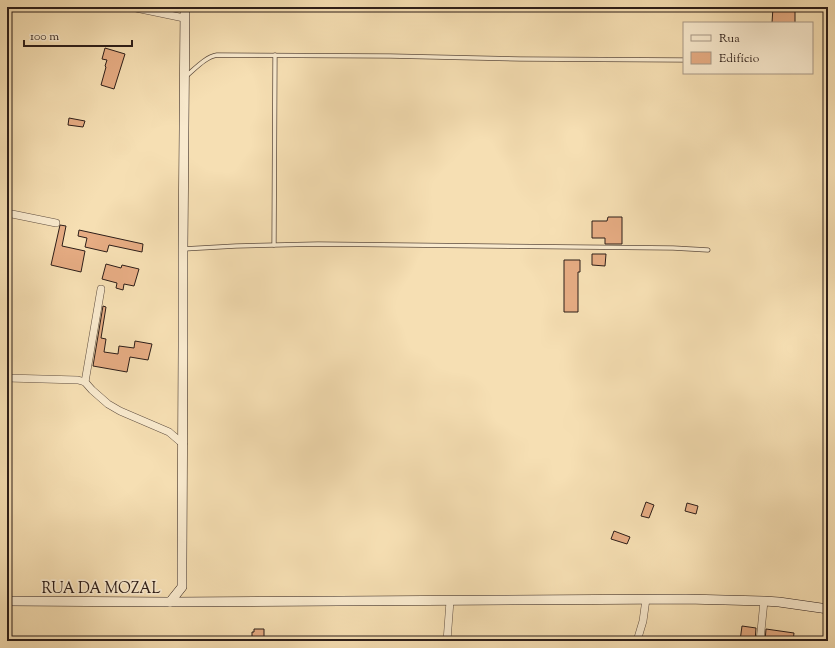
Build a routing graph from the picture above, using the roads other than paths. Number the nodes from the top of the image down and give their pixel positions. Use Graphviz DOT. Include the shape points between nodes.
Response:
graph roads {
  1 [pos="131,7"];
  2 [pos="185,7"];
  3 [pos="184,18"];
  4 [pos="275,55"];
  5 [pos="683,60"];
  6 [pos="185,78"];
  7 [pos="7,212"];
  8 [pos="56,223"];
  9 [pos="274,245"];
  10 [pos="182,249"];
  11 [pos="708,250"];
  12 [pos="101,289"];
  13 [pos="7,378"];
  14 [pos="85,382"];
  15 [pos="183,444"];
  16 [pos="182,587"];
  17 [pos="646,599"];
  18 [pos="7,601"];
  19 [pos="450,601"];
  20 [pos="764,601"];
  21 [pos="170,602"];
  22 [pos="194,602"];
  23 [pos="828,609"];
  24 [pos="448,641"];
  25 [pos="637,641"];
  26 [pos="760,641"];
  1 -- 3 [label="street"];
  2 -- 3 [label="main road"];
  3 -- 6 [label="main road"];
  4 -- 5 [label="lane"];
  4 -- 6 [label="lane" via="212,56"];
  4 -- 9 [label="lane"];
  6 -- 10 [label="main road"];
  7 -- 8 [label="street"];
  9 -- 10 [label="lane"];
  9 -- 11 [label="lane"];
  10 -- 15 [label="main road"];
  12 -- 14 [label="street"];
  13 -- 14 [label="street"];
  14 -- 15 [label="street" via="108,404 169,432"];
  15 -- 16 [label="main road"];
  16 -- 21 [label="main road"];
  16 -- 22 [label="main road"];
  17 -- 19 [label="main road, RUA DA MOZAL"];
  17 -- 20 [label="main road, RUA DA MOZAL"];
  17 -- 25 [label="street"];
  18 -- 21 [label="main road, RUA DA MOZAL"];
  19 -- 22 [label="main road, RUA DA MOZAL"];
  19 -- 24 [label="street"];
  20 -- 23 [label="main road, RUA DA MOZAL"];
  20 -- 26 [label="street"];
  21 -- 22 [label="main road, RUA DA MOZAL"];
}
